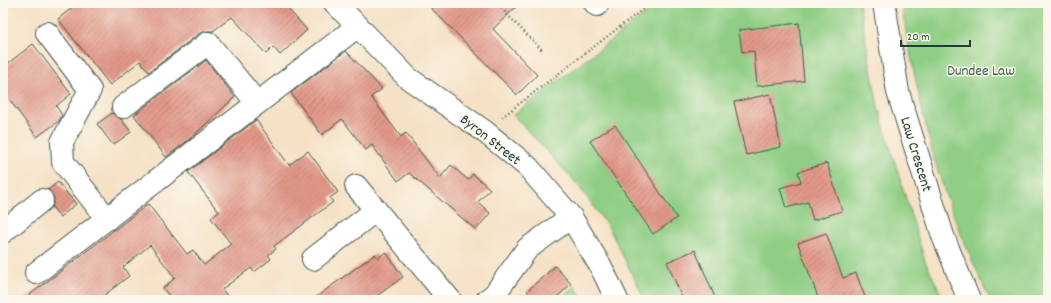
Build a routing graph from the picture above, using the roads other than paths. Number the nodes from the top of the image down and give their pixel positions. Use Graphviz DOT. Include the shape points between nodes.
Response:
graph roads {
  1 [pos="335,3"];
  2 [pos="884,3"];
  3 [pos="358,26"];
  4 [pos="47,33"];
  5 [pos="257,103"];
  6 [pos="123,107"];
  7 [pos="356,186"];
  8 [pos="42,200"];
  9 [pos="376,210"];
  10 [pos="571,217"];
  11 [pos="106,219"];
  12 [pos="3,232"];
  13 [pos="313,259"];
  14 [pos="36,273"];
  15 [pos="450,300"];
  16 [pos="487,300"];
  17 [pos="617,300"];
  18 [pos="969,300"];
  1 -- 3 [label="street, Byron Street"];
  2 -- 18 [label="street, Law Crescent" via="898,92 943,236"];
  3 -- 5 [label="street"];
  3 -- 10 [label="street, Byron Street" via="408,78 484,131 528,167"];
  4 -- 11 [label="street" via="90,90 62,142 63,162"];
  5 -- 6 [label="street" via="208,43"];
  5 -- 11 [label="street"];
  7 -- 9 [label="street"];
  8 -- 12 [label="street"];
  9 -- 13 [label="street"];
  9 -- 15 [label="street"];
  10 -- 16 [label="street" via="526,249 494,295"];
  10 -- 17 [label="street, Byron Street" via="601,267"];
  11 -- 14 [label="street"];
}
